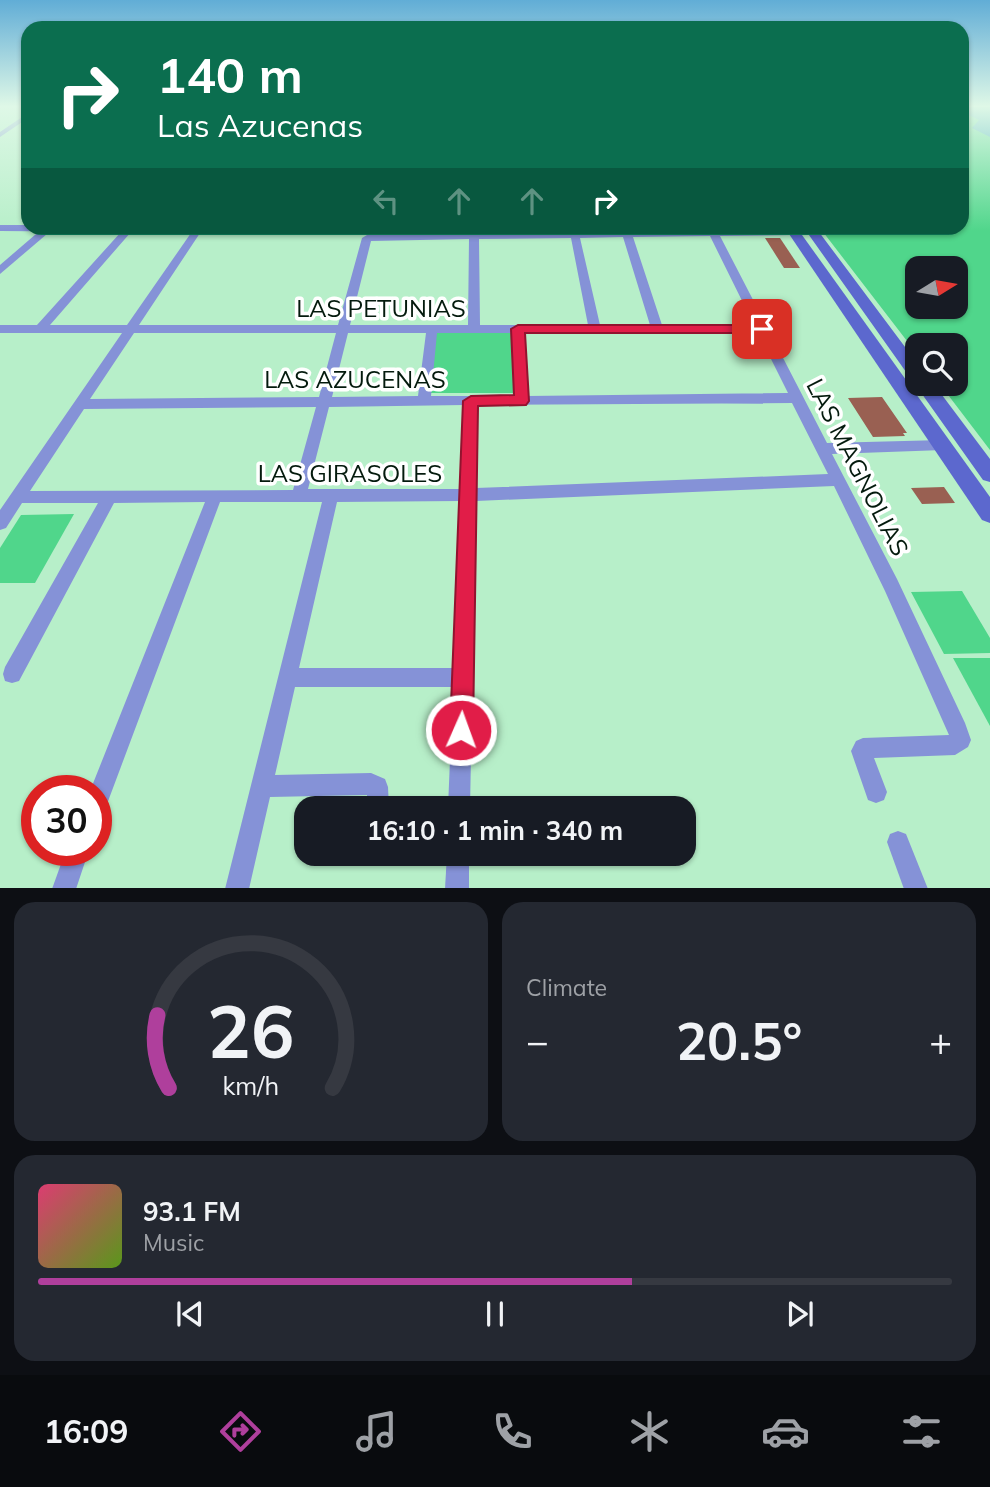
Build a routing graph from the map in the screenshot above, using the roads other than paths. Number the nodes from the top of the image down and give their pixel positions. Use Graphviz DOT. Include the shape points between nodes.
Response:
graph roads {
  1 [pos="21,228"];
  2 [pos="0,229"];
  3 [pos="27,235"];
  4 [pos="41,235"];
  5 [pos="125,235"];
  6 [pos="194,235"];
  7 [pos="474,235"];
  8 [pos="575,235"];
  9 [pos="627,235"];
  10 [pos="708,235"];
  11 [pos="803,235"];
  12 [pos="804,235"];
  13 [pos="0,259"];
  14 [pos="0,271"];
  15 [pos="0,329"];
  16 [pos="40,329"];
  17 [pos="131,329"];
  18 [pos="343,329"];
  19 [pos="432,329"];
  20 [pos="474,329"];
  21 [pos="518,329"];
  22 [pos="595,329"];
  23 [pos="657,329"];
  24 [pos="762,329"];
  25 [pos="905,360"];
  26 [pos="933,396"];
  27 [pos="797,398"];
  28 [pos="424,401"];
  29 [pos="471,401"];
  30 [pos="521,401"];
  31 [pos="324,402"];
  32 [pos="80,404"];
  33 [pos="943,445"];
  34 [pos="823,449"];
  35 [pos="990,474"];
  36 [pos="839,480"];
  37 [pos="468,495"];
  38 [pos="215,496"];
  39 [pos="299,496"];
  40 [pos="331,496"];
  41 [pos="18,497"];
  42 [pos="109,497"];
  43 [pos="990,514"];
  44 [pos="0,523"];
  45 [pos="12,674"];
  46 [pos="287,677"];
  47 [pos="463,678"];
  48 [pos="107,775"];
  49 [pos="262,786"];
  50 [pos="876,792"];
  51 [pos="378,796"];
  52 [pos="459,796"];
  53 [pos="898,842"];
  54 [pos="72,866"];
  55 [pos="458,866"];
  56 [pos="64,888"];
  57 [pos="237,888"];
  58 [pos="457,888"];
  59 [pos="916,888"];
  1 -- 2 [label="street"];
  3 -- 13 [label="street"];
  4 -- 14 [label="street"];
  5 -- 16 [label="street"];
  6 -- 17 [label="street"];
  7 -- 8 [label="street"];
  7 -- 18 [label="street" via="371,236 365,241"];
  7 -- 20 [label="street"];
  8 -- 22 [label="street"];
  9 -- 23 [label="street"];
  10 -- 24 [label="street, LAS MAGNOLIAS"];
  11 -- 33 [label="main road"];
  12 -- 25 [label="main road"];
  15 -- 16 [label="street, LAS PETUNIAS"];
  16 -- 17 [label="street, LAS PETUNIAS"];
  17 -- 18 [label="street, LAS PETUNIAS"];
  17 -- 32 [label="street"];
  18 -- 19 [label="street, LAS PETUNIAS"];
  18 -- 31 [label="street"];
  19 -- 20 [label="street, LAS PETUNIAS"];
  19 -- 28 [label="street"];
  20 -- 21 [label="street, LAS PETUNIAS"];
  21 -- 22 [label="street, LAS PETUNIAS"];
  21 -- 30 [label="street"];
  22 -- 23 [label="street, LAS PETUNIAS"];
  23 -- 24 [label="street, LAS PETUNIAS"];
  24 -- 27 [label="street, LAS MAGNOLIAS"];
  26 -- 35 [label="main road"];
  27 -- 30 [label="street, LAS AZUCENAS"];
  27 -- 34 [label="street, LAS MAGNOLIAS"];
  28 -- 29 [label="street, LAS AZUCENAS"];
  28 -- 31 [label="street, LAS AZUCENAS"];
  29 -- 30 [label="street, LAS AZUCENAS"];
  29 -- 37 [label="street"];
  31 -- 32 [label="street, LAS AZUCENAS"];
  31 -- 39 [label="street"];
  32 -- 41 [label="street"];
  33 -- 34 [label="street"];
  33 -- 43 [label="main road"];
  34 -- 36 [label="street, LAS MAGNOLIAS"];
  36 -- 37 [label="street, LAS GIRASOLES"];
  36 -- 50 [label="street, LAS MAGNOLIAS" via="961,740 956,745 863,748"];
  37 -- 40 [label="street, LAS GIRASOLES"];
  37 -- 47 [label="street"];
  38 -- 39 [label="street, LAS GIRASOLES"];
  38 -- 42 [label="street, LAS GIRASOLES"];
  38 -- 48 [label="street"];
  39 -- 40 [label="street, LAS GIRASOLES"];
  40 -- 46 [label="street"];
  41 -- 42 [label="street, LAS GIRASOLES"];
  41 -- 44 [label="street"];
  42 -- 45 [label="street"];
  46 -- 47 [label="street"];
  46 -- 49 [label="street"];
  47 -- 52 [label="street"];
  49 -- 51 [label="street" via="371,784 377,787"];
  49 -- 57 [label="street"];
  53 -- 59 [label="street"];
  54 -- 56 [label="street"];
  55 -- 58 [label="street"];
}
